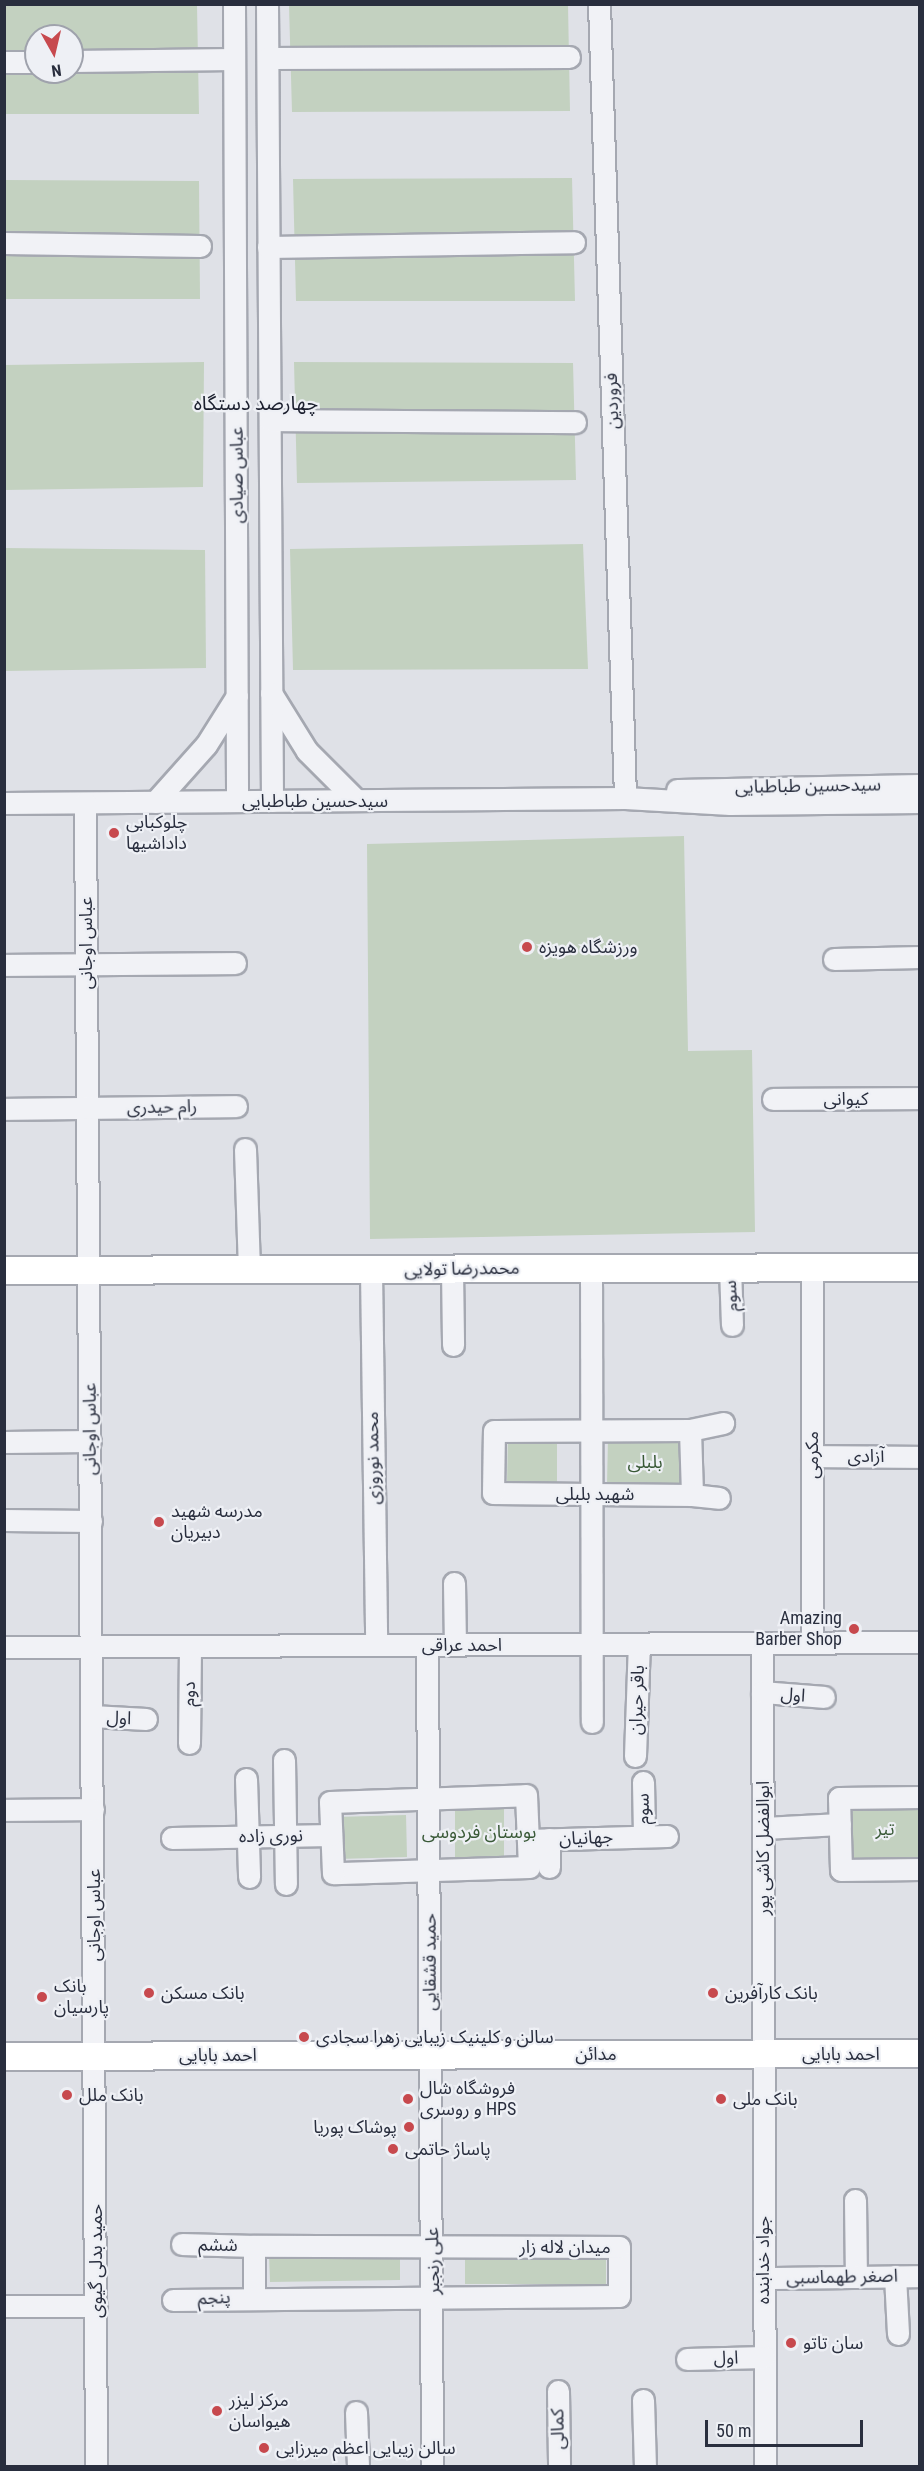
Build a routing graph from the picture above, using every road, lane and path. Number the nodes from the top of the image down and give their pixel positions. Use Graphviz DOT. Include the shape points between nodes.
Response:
graph roads {
  1 [pos="234,4"];
  2 [pos="267,4"];
  3 [pos="598,4"];
  4 [pos="569,57"];
  5 [pos="268,58"];
  6 [pos="234,59"];
  7 [pos="84,61"];
  8 [pos="4,62"];
  9 [pos="24,62"];
  10 [pos="574,242"];
  11 [pos="4,243"];
  12 [pos="200,246"];
  13 [pos="268,247"];
  14 [pos="270,420"];
  15 [pos="574,422"];
  16 [pos="270,692"];
  17 [pos="238,693"];
  18 [pos="920,785"];
  19 [pos="731,795"];
  20 [pos="625,798"];
  21 [pos="356,800"];
  22 [pos="237,801"];
  23 [pos="272,801"];
  24 [pos="85,802"];
  25 [pos="155,802"];
  26 [pos="920,802"];
  27 [pos="4,803"];
  28 [pos="920,957"];
  29 [pos="834,959"];
  30 [pos="235,963"];
  31 [pos="86,964"];
  32 [pos="4,965"];
  33 [pos="920,1098"];
  34 [pos="773,1099"];
  35 [pos="236,1106"];
  36 [pos="87,1108"];
  37 [pos="4,1109"];
  38 [pos="245,1149"];
  39 [pos="591,1267"];
  40 [pos="920,1267"];
  41 [pos="730,1268"];
  42 [pos="812,1268"];
  43 [pos="452,1269"];
  44 [pos="4,1270"];
  45 [pos="89,1270"];
  46 [pos="249,1270"];
  47 [pos="370,1270"];
  48 [pos="732,1325"];
  49 [pos="453,1345"];
  50 [pos="723,1424"];
  51 [pos="690,1430"];
  52 [pos="591,1431"];
  53 [pos="90,1441"];
  54 [pos="4,1442"];
  55 [pos="812,1456"];
  56 [pos="920,1456"];
  57 [pos="592,1494"];
  58 [pos="692,1495"];
  59 [pos="718,1498"];
  60 [pos="4,1520"];
  61 [pos="91,1521"];
  62 [pos="454,1583"];
  63 [pos="762,1642"];
  64 [pos="920,1642"];
  65 [pos="812,1643"];
  66 [pos="592,1644"];
  67 [pos="639,1644"];
  68 [pos="376,1645"];
  69 [pos="427,1645"];
  70 [pos="455,1645"];
  71 [pos="189,1646"];
  72 [pos="4,1647"];
  73 [pos="92,1647"];
  74 [pos="762,1692"];
  75 [pos="824,1698"];
  76 [pos="92,1716"];
  77 [pos="146,1719"];
  78 [pos="592,1722"];
  79 [pos="189,1743"];
  80 [pos="635,1756"];
  81 [pos="284,1760"];
  82 [pos="246,1779"];
  83 [pos="643,1782"];
  84 [pos="920,1797"];
  85 [pos="429,1799"];
  86 [pos="93,1809"];
  87 [pos="4,1810"];
  88 [pos="840,1824"];
  89 [pos="764,1828"];
  90 [pos="332,1835"];
  91 [pos="285,1836"];
  92 [pos="644,1836"];
  93 [pos="667,1836"];
  94 [pos="248,1837"];
  95 [pos="172,1838"];
  96 [pos="538,1839"];
  97 [pos="549,1867"];
  98 [pos="920,1869"];
  99 [pos="429,1870"];
  100 [pos="249,1877"];
  101 [pos="286,1884"];
  102 [pos="762,2054"];
  103 [pos="920,2054"];
  104 [pos="431,2055"];
  105 [pos="4,2056"];
  106 [pos="95,2056"];
  107 [pos="855,2200"];
  108 [pos="182,2244"];
  109 [pos="254,2246"];
  110 [pos="433,2247"];
  111 [pos="920,2276"];
  112 [pos="856,2277"];
  113 [pos="895,2277"];
  114 [pos="764,2278"];
  115 [pos="254,2296"];
  116 [pos="434,2296"];
  117 [pos="173,2300"];
  118 [pos="4,2306"];
  119 [pos="96,2306"];
  120 [pos="898,2334"];
  121 [pos="764,2357"];
  122 [pos="687,2359"];
  123 [pos="558,2391"];
  124 [pos="643,2400"];
  125 [pos="356,2412"];
  126 [pos="96,2466"];
  127 [pos="358,2466"];
  128 [pos="432,2466"];
  129 [pos="559,2466"];
  130 [pos="645,2466"];
  131 [pos="765,2466"];
  1 -- 6 [label="street, عباس صیادی"];
  2 -- 5 [label="street, عباس صیادی"];
  3 -- 20 [label="street, فروردین"];
  4 -- 5 [label="street"];
  5 -- 13 [label="street, عباس صیادی"];
  6 -- 7 [label="street"];
  6 -- 17 [label="street, عباس صیادی"];
  8 -- 9 [label="street"];
  10 -- 13 [label="street"];
  11 -- 12 [label="street"];
  13 -- 14 [label="street, عباس صیادی"];
  14 -- 15 [label="street"];
  14 -- 16 [label="street, عباس صیادی"];
  16 -- 21 [label="street" via="307,751"];
  16 -- 23 [label="street, عباس صیادی"];
  17 -- 22 [label="street, عباس صیادی"];
  17 -- 25 [label="street" via="213,735"];
  18 -- 19 [label="street, سیدحسین طباطبایی"];
  19 -- 20 [label="street, سیدحسین طباطبایی"];
  19 -- 26 [label="street, سیدحسین طباطبایی"];
  20 -- 21 [label="street, سیدحسین طباطبایی"];
  21 -- 23 [label="street, سیدحسین طباطبایی"];
  22 -- 23 [label="street, سیدحسین طباطبایی"];
  22 -- 25 [label="street, سیدحسین طباطبایی"];
  24 -- 25 [label="street, سیدحسین طباطبایی"];
  24 -- 27 [label="street, سیدحسین طباطبایی"];
  24 -- 31 [label="street, عباس اوجانی"];
  28 -- 29 [label="street"];
  30 -- 31 [label="street"];
  31 -- 32 [label="street"];
  31 -- 36 [label="street, عباس اوجانی"];
  33 -- 34 [label="street, کیوانی"];
  35 -- 36 [label="street, رام حیدری"];
  36 -- 37 [label="street, رام حیدری"];
  36 -- 45 [label="street, عباس اوجانی"];
  38 -- 46 [label="street"];
  39 -- 41 [label="main road, محمدرضا تولایی"];
  39 -- 43 [label="main road, محمدرضا تولایی"];
  39 -- 52 [label="street"];
  40 -- 42 [label="main road, محمدرضا تولایی"];
  41 -- 42 [label="main road, محمدرضا تولایی"];
  41 -- 48 [label="street, سوم"];
  42 -- 55 [label="street, مکرمی"];
  43 -- 47 [label="main road, محمدرضا تولایی"];
  43 -- 49 [label="street"];
  44 -- 45 [label="main road, محمدرضا تولایی"];
  45 -- 46 [label="main road, محمدرضا تولایی"];
  45 -- 53 [label="street, عباس اوجانی"];
  46 -- 47 [label="main road, محمدرضا تولایی"];
  47 -- 68 [label="street, محمد نوروزی"];
  50 -- 51 [label="street"];
  51 -- 52 [label="street, شهید بلبلی"];
  51 -- 58 [label="street"];
  52 -- 57 [label="street"];
  52 -- 57 [label="street, شهید بلبلی" via="494,1431 493,1493"];
  53 -- 54 [label="street"];
  53 -- 61 [label="street, عباس اوجانی"];
  55 -- 56 [label="street, آزادی"];
  55 -- 65 [label="street, مکرمی"];
  57 -- 58 [label="street, شهید بلبلی"];
  57 -- 66 [label="street"];
  58 -- 59 [label="street"];
  60 -- 61 [label="street"];
  61 -- 73 [label="street, عباس اوجانی"];
  62 -- 70 [label="street"];
  63 -- 65 [label="street, احمد عراقی"];
  63 -- 67 [label="street, احمد عراقی"];
  63 -- 74 [label="street, ابوالفضل کاشی پور"];
  64 -- 65 [label="street, احمد عراقی"];
  66 -- 67 [label="street, احمد عراقی"];
  66 -- 70 [label="street, احمد عراقی"];
  66 -- 78 [label="street"];
  67 -- 80 [label="street, باقر حیران"];
  68 -- 69 [label="street, احمد عراقی"];
  68 -- 71 [label="street, احمد عراقی"];
  69 -- 70 [label="street, احمد عراقی"];
  69 -- 85 [label="street, حمید قشقایی"];
  71 -- 73 [label="street, احمد عراقی"];
  71 -- 79 [label="street, دوم"];
  72 -- 73 [label="street, احمد عراقی"];
  73 -- 76 [label="street, عباس اوجانی"];
  74 -- 75 [label="street, اول"];
  74 -- 89 [label="street, ابوالفضل کاشی پور"];
  76 -- 77 [label="street, اول"];
  76 -- 86 [label="street, عباس اوجانی"];
  81 -- 91 [label="street"];
  82 -- 94 [label="street"];
  83 -- 92 [label="street, سوم"];
  84 -- 88 [label="street" via="839,1798"];
  85 -- 90 [label="street" via="330,1802"];
  85 -- 96 [label="street" via="526,1795"];
  85 -- 99 [label="street, حمید قشقایی"];
  86 -- 87 [label="street"];
  86 -- 106 [label="street, عباس اوجانی"];
  88 -- 89 [label="street"];
  88 -- 98 [label="street" via="841,1870"];
  89 -- 102 [label="street, ابوالفضل کاشی پور"];
  90 -- 91 [label="street, نوری زاده"];
  90 -- 99 [label="street" via="333,1874"];
  91 -- 94 [label="street, نوری زاده"];
  91 -- 101 [label="street"];
  92 -- 93 [label="street"];
  92 -- 96 [label="street, جهانیان"];
  94 -- 95 [label="street, نوری زاده"];
  94 -- 100 [label="street"];
  96 -- 97 [label="street"];
  96 -- 99 [label="street" via="529,1867"];
  99 -- 104 [label="street, حمید قشقایی"];
  102 -- 103 [label="main road, احمد بابایی"];
  102 -- 104 [label="main road, مدائن"];
  102 -- 114 [label="street, جواد خدابنده"];
  104 -- 106 [label="main road, احمد بابایی"];
  104 -- 110 [label="street, علی رنجبر"];
  105 -- 106 [label="main road, احمد بابایی"];
  106 -- 119 [label="street, حمید بدلی گیوی"];
  107 -- 112 [label="street"];
  108 -- 109 [label="street, ششم"];
  109 -- 110 [label="street, میدان لاله زار"];
  109 -- 115 [label="street"];
  110 -- 116 [label="street, علی رنجبر"];
  110 -- 116 [label="street, میدان لاله زار" via="620,2247 619,2296"];
  111 -- 113 [label="street, اصغر طهماسبی"];
  112 -- 113 [label="street, اصغر طهماسبی"];
  112 -- 114 [label="street, اصغر طهماسبی"];
  113 -- 120 [label="street"];
  114 -- 121 [label="street, جواد خدابنده"];
  115 -- 116 [label="street, میدان لاله زار"];
  115 -- 117 [label="street, پنجم"];
  116 -- 128 [label="street, علی رنجبر"];
  118 -- 119 [label="street"];
  119 -- 126 [label="street, حمید بدلی گیوی"];
  121 -- 122 [label="street, اول"];
  121 -- 131 [label="street, جواد خدابنده"];
  123 -- 129 [label="street, کمالی"];
  124 -- 130 [label="street"];
  125 -- 127 [label="street"];
}
